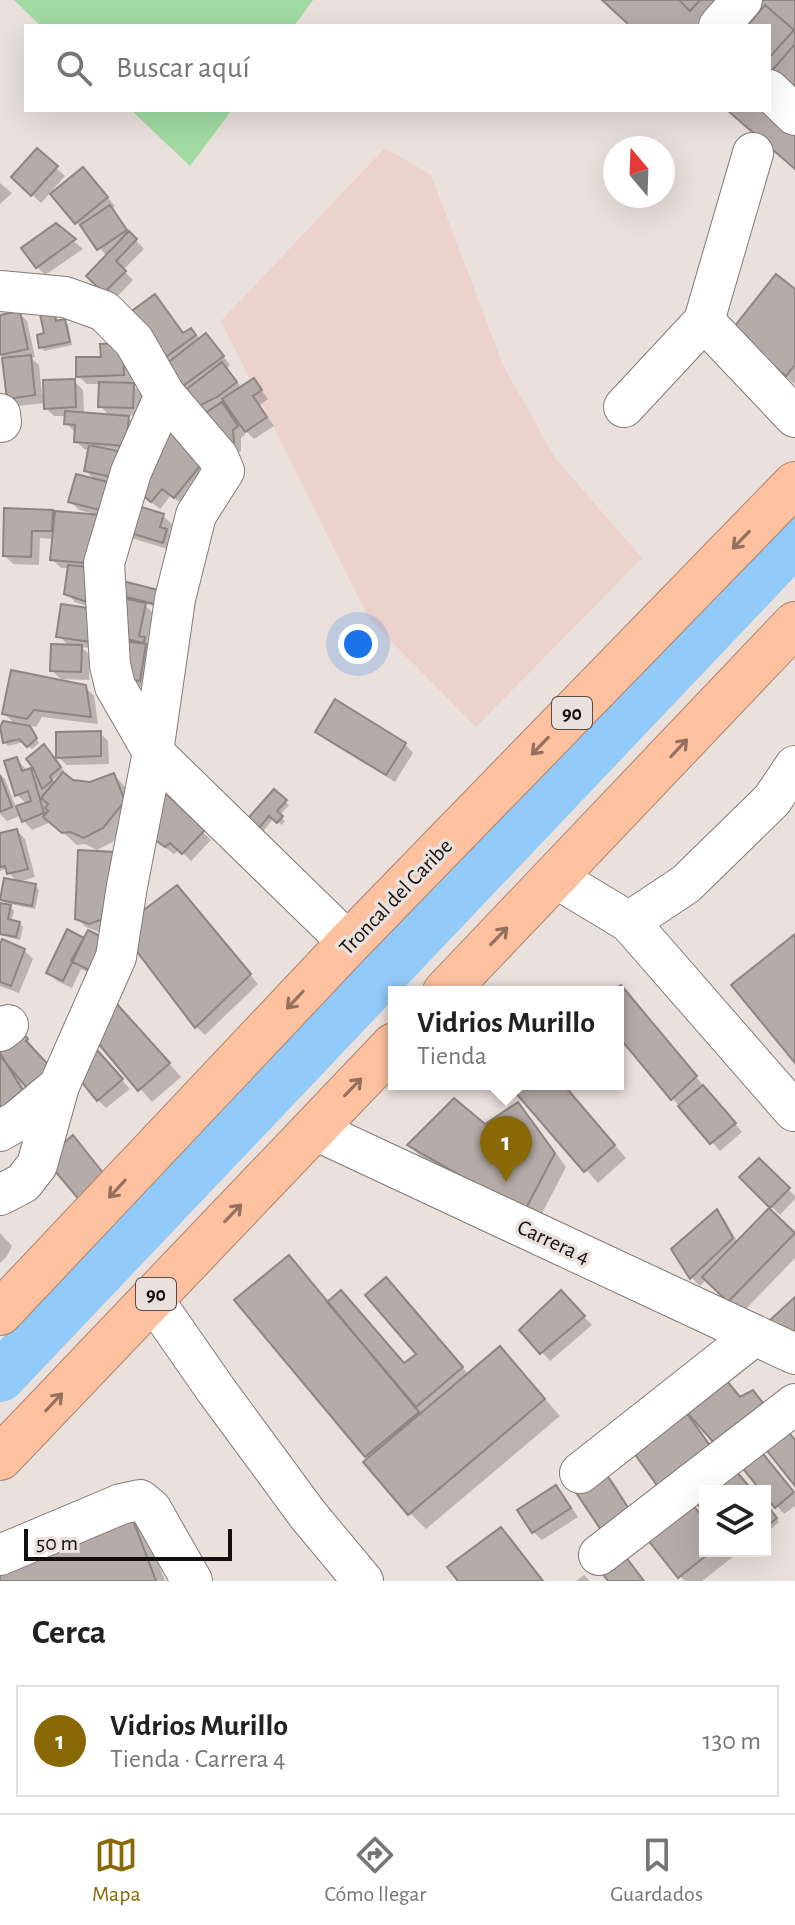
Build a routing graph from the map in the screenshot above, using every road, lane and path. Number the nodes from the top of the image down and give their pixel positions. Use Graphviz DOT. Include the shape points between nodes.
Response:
graph roads {
  1 [pos="742,0"];
  2 [pos="721,24"];
  3 [pos="771,92"];
  4 [pos="795,115"];
  5 [pos="753,153"];
  6 [pos="0,291"];
  7 [pos="704,321"];
  8 [pos="165,395"];
  9 [pos="624,407"];
  10 [pos="0,414"];
  11 [pos="795,417"];
  12 [pos="1,422"];
  13 [pos="795,484"];
  14 [pos="795,624"];
  15 [pos="153,752"];
  16 [pos="795,766"];
  17 [pos="556,878"];
  18 [pos="629,922"];
  19 [pos="349,943"];
  20 [pos="451,986"];
  21 [pos="388,1051"];
  22 [pos="59,1086"];
  23 [pos="795,1110"];
  24 [pos="313,1129"];
  25 [pos="0,1131"];
  26 [pos="0,1195"];
  27 [pos="152,1298"];
  28 [pos="0,1313"];
  29 [pos="755,1335"];
  30 [pos="795,1354"];
  31 [pos="795,1404"];
  32 [pos="0,1458"];
  33 [pos="580,1473"];
  34 [pos="0,1555"];
  35 [pos="599,1555"];
  36 [pos="192,1581"];
  37 [pos="363,1581"];
  1 -- 2 [label="street"];
  3 -- 4 [label="street"];
  5 -- 7 [label="street"];
  6 -- 8 [label="street" via="65,297 104,311 134,341"];
  7 -- 9 [label="street"];
  7 -- 11 [label="street"];
  8 -- 15 [label="street" via="131,472 104,563 115,686"];
  8 -- 15 [label="street" via="224,471 196,515 175,599"];
  10 -- 12 [label="street"];
  13 -- 19 [label="highway, Troncal del Caribe / 90, one-way"];
  17 -- 14 [label="highway, one-way"];
  15 -- 19 [label="street"];
  15 -- 22 [label="street" via="116,957"];
  16 -- 18 [label="street" via="772,800 686,884"];
  17 -- 18 [label="street"];
  20 -- 17 [label="highway, one-way"];
  18 -- 23 [label="street"];
  19 -- 28 [label="highway, Troncal del Caribe / 90, one-way"];
  24 -- 21 [label="highway, 90, one-way"];
  22 -- 25 [label="street"];
  22 -- 26 [label="street" via="37,1165 23,1183"];
  27 -- 24 [label="highway, 90, one-way"];
  24 -- 29 [label="street, Carrera 4"];
  32 -- 27 [label="highway, 90, one-way"];
  27 -- 37 [label="street" via="308,1515"];
  29 -- 30 [label="street, Carrera 4"];
  29 -- 33 [label="street"];
  31 -- 35 [label="street"];
  34 -- 36 [label="street" via="140,1500 151,1509"];
}
